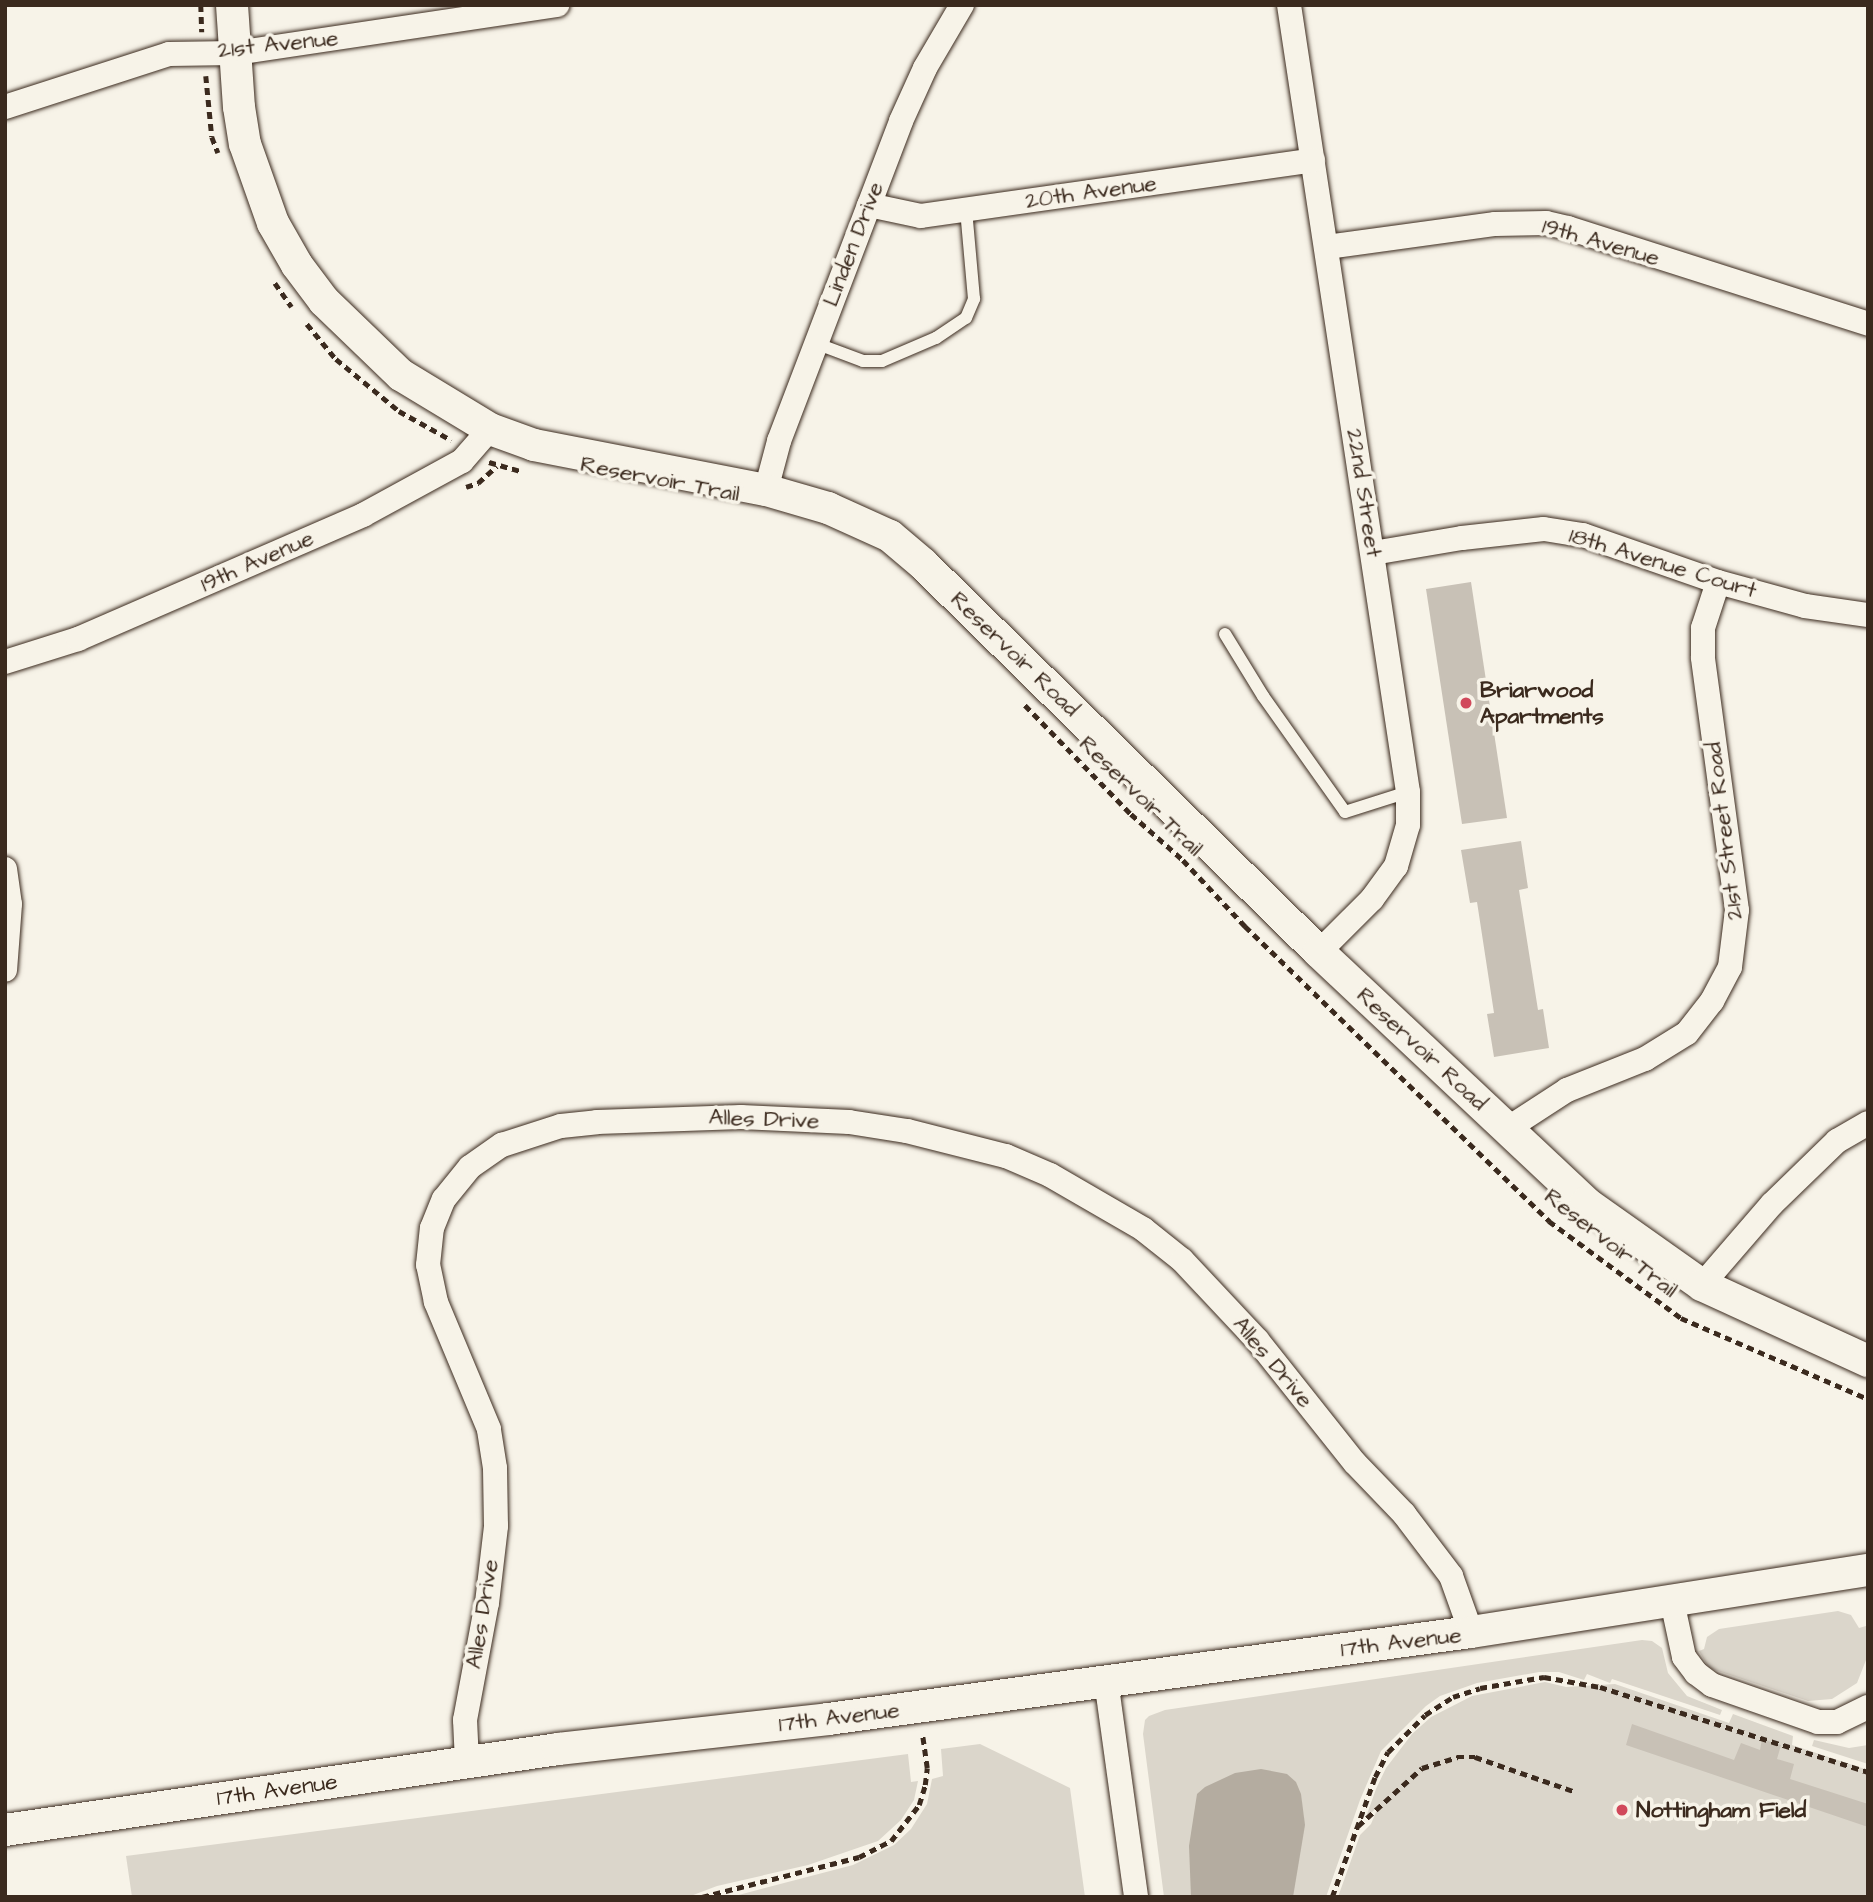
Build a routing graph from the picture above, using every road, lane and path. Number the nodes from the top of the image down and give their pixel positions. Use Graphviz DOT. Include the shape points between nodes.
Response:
graph roads {
  1 [pos="201,5"];
  2 [pos="232,5"];
  3 [pos="557,5"];
  4 [pos="1289,5"];
  5 [pos="960,6"];
  6 [pos="204,52"];
  7 [pos="235,52"];
  8 [pos="5,107"];
  9 [pos="1313,160"];
  10 [pos="220,162"];
  11 [pos="869,205"];
  12 [pos="965,210"];
  13 [pos="1327,247"];
  14 [pos="273,280"];
  15 [pos="295,311"];
  16 [pos="303,320"];
  17 [pos="1868,324"];
  18 [pos="815,343"];
  19 [pos="480,440"];
  20 [pos="523,471"];
  21 [pos="766,490"];
  22 [pos="1373,553"];
  23 [pos="1718,582"];
  24 [pos="1868,615"];
  25 [pos="1225,634"];
  26 [pos="5,662"];
  27 [pos="1017,696"];
  28 [pos="1408,792"];
  29 [pos="5,869"];
  30 [pos="1319,952"];
  31 [pos="5,970"];
  32 [pos="1868,1123"];
  33 [pos="1507,1129"];
  34 [pos="1702,1284"];
  35 [pos="1868,1361"];
  36 [pos="1868,1399"];
  37 [pos="1868,1570"];
  38 [pos="1672,1601"];
  39 [pos="1471,1632"];
  40 [pos="1106,1679"];
  41 [pos="918,1707"];
  42 [pos="1868,1707"];
  43 [pos="467,1762"];
  44 [pos="1868,1772"];
  45 [pos="1576,1792"];
  46 [pos="1357,1827"];
  47 [pos="5,1830"];
  48 [pos="702,1897"];
  49 [pos="1136,1897"];
  50 [pos="1332,1897"];
  1 -- 6 [label="path"];
  2 -- 7 [label="street, Reservoir Road"];
  3 -- 7 [label="street, 21st Avenue"];
  4 -- 9 [label="street, 22nd Street"];
  5 -- 11 [label="street, Linden Drive" via="925,68"];
  6 -- 7 [label="street, 21st Avenue"];
  6 -- 8 [label="street, 21st Avenue" via="169,54"];
  6 -- 10 [label="path" via="212,137"];
  7 -- 19 [label="street, Reservoir Road" via="245,144 273,223 297,265 324,301 401,376"];
  9 -- 12 [label="street, 20th Avenue"];
  9 -- 13 [label="street, 22nd Street"];
  11 -- 12 [label="street, 20th Avenue" via="921,216"];
  11 -- 18 [label="street, Linden Drive"];
  12 -- 18 [label="lane" via="974,299 966,318 936,338 882,360 863,361"];
  13 -- 17 [label="street, 19th Avenue" via="1494,223 1546,223"];
  13 -- 22 [label="street, 22nd Street"];
  14 -- 15 [label="path"];
  16 -- 19 [label="path" via="336,359 399,411"];
  18 -- 21 [label="street, Linden Drive"];
  19 -- 20 [label="path" via="497,466"];
  19 -- 21 [label="street, Reservoir Road" via="534,445"];
  19 -- 26 [label="street, 19th Avenue" via="462,461 363,515 78,639"];
  21 -- 30 [label="street, Reservoir Road" via="828,508 890,536"];
  22 -- 23 [label="street, 18th Avenue Court" via="1544,529 1583,535"];
  22 -- 28 [label="street, 22nd Street"];
  23 -- 24 [label="street, 18th Avenue Court" via="1805,606"];
  23 -- 33 [label="street, 21st Street Road" via="1703,628 1703,657 1737,910 1730,967 1712,1002 1687,1033 1645,1059 1567,1090"];
  25 -- 28 [label="lane" via="1345,813"];
  27 -- 36 [label="path, Reservoir Trail" via="1130,814 1183,860 1549,1222 1681,1318"];
  28 -- 30 [label="street, 22nd Street" via="1408,825 1396,866 1371,900"];
  29 -- 31 [label="street" via="10,904"];
  30 -- 33 [label="street, Reservoir Road"];
  32 -- 34 [label="street" via="1837,1141 1772,1204"];
  33 -- 34 [label="street, Reservoir Road" via="1586,1203"];
  34 -- 35 [label="street, Reservoir Road"];
  37 -- 38 [label="street, 17th Avenue"];
  38 -- 39 [label="street, 17th Avenue"];
  38 -- 42 [label="street" via="1684,1657 1712,1685 1818,1721 1837,1722"];
  39 -- 40 [label="street, 17th Avenue"];
  39 -- 43 [label="street, Alles Drive" via="1451,1576 1257,1340 1182,1260 1143,1228 1050,1175 1006,1156 945,1139 849,1122 741,1117 620,1119 561,1126 502,1145 470,1167 444,1199 432,1228 428,1265 436,1302 489,1429 495,1468 496,1526 466,1720"];
  40 -- 41 [label="street, 17th Avenue"];
  40 -- 49 [label="street"];
  41 -- 43 [label="street, 17th Avenue"];
  41 -- 48 [label="path" via="927,1768 925,1785 919,1805 891,1841 859,1857"];
  43 -- 47 [label="street, 17th Avenue"];
  44 -- 46 [label="path" via="1601,1687 1544,1677 1480,1688 1453,1697 1425,1715 1388,1752"];
  45 -- 46 [label="path" via="1475,1757 1457,1757 1422,1768"];
  46 -- 50 [label="path"];
}
